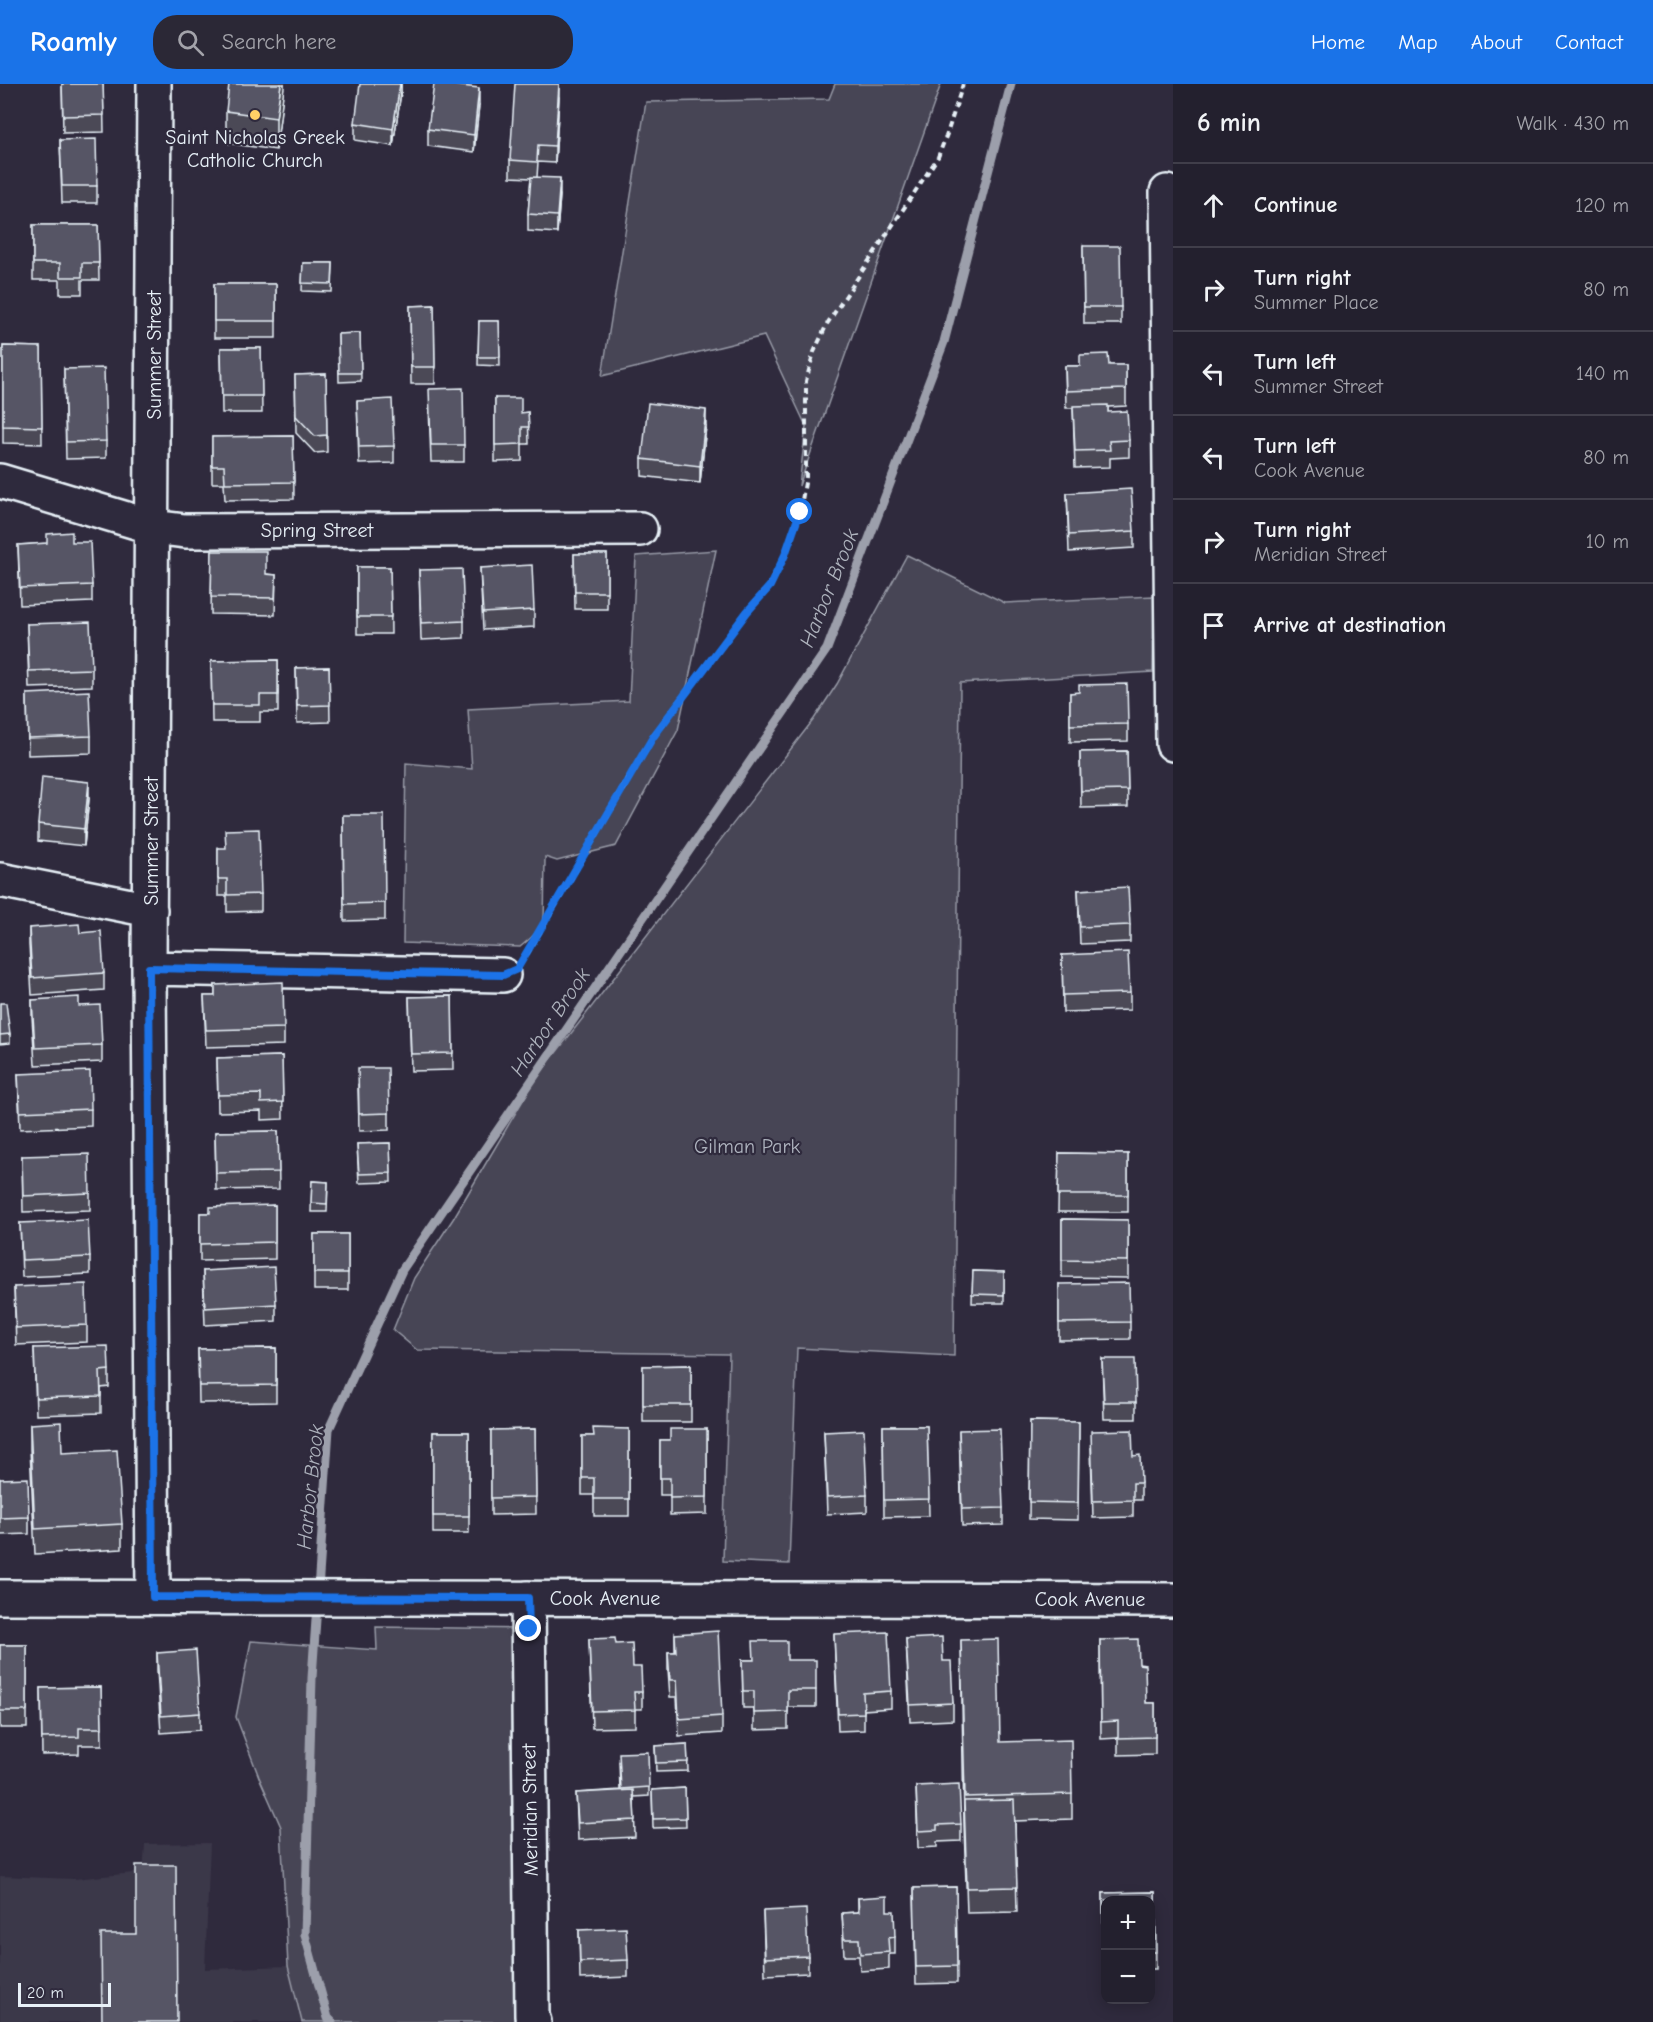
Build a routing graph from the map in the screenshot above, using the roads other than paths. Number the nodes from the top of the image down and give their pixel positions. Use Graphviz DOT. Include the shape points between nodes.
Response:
graph roads {
  1 [pos="154,84"];
  2 [pos="1167,192"];
  3 [pos="0,481"];
  4 [pos="153,527"];
  5 [pos="640,529"];
  6 [pos="1173,744"];
  7 [pos="0,880"];
  8 [pos="150,910"];
  9 [pos="149,968"];
  10 [pos="503,975"];
  11 [pos="0,1597"];
  12 [pos="153,1597"];
  13 [pos="528,1598"];
  14 [pos="1173,1600"];
  15 [pos="534,2022"];
  1 -- 4 [label="street, Summer Street"];
  2 -- 6 [label="street"];
  3 -- 4 [label="street, Spring Street"];
  4 -- 5 [label="street, Spring Street" via="186,531"];
  4 -- 8 [label="street, Summer Street"];
  7 -- 8 [label="street"];
  8 -- 9 [label="street, Summer Street"];
  9 -- 10 [label="street"];
  9 -- 12 [label="street, Summer Street"];
  11 -- 12 [label="street, Cook Avenue"];
  12 -- 13 [label="street, Cook Avenue"];
  13 -- 14 [label="street, Cook Avenue"];
  13 -- 15 [label="street, Meridian Street"];
}
